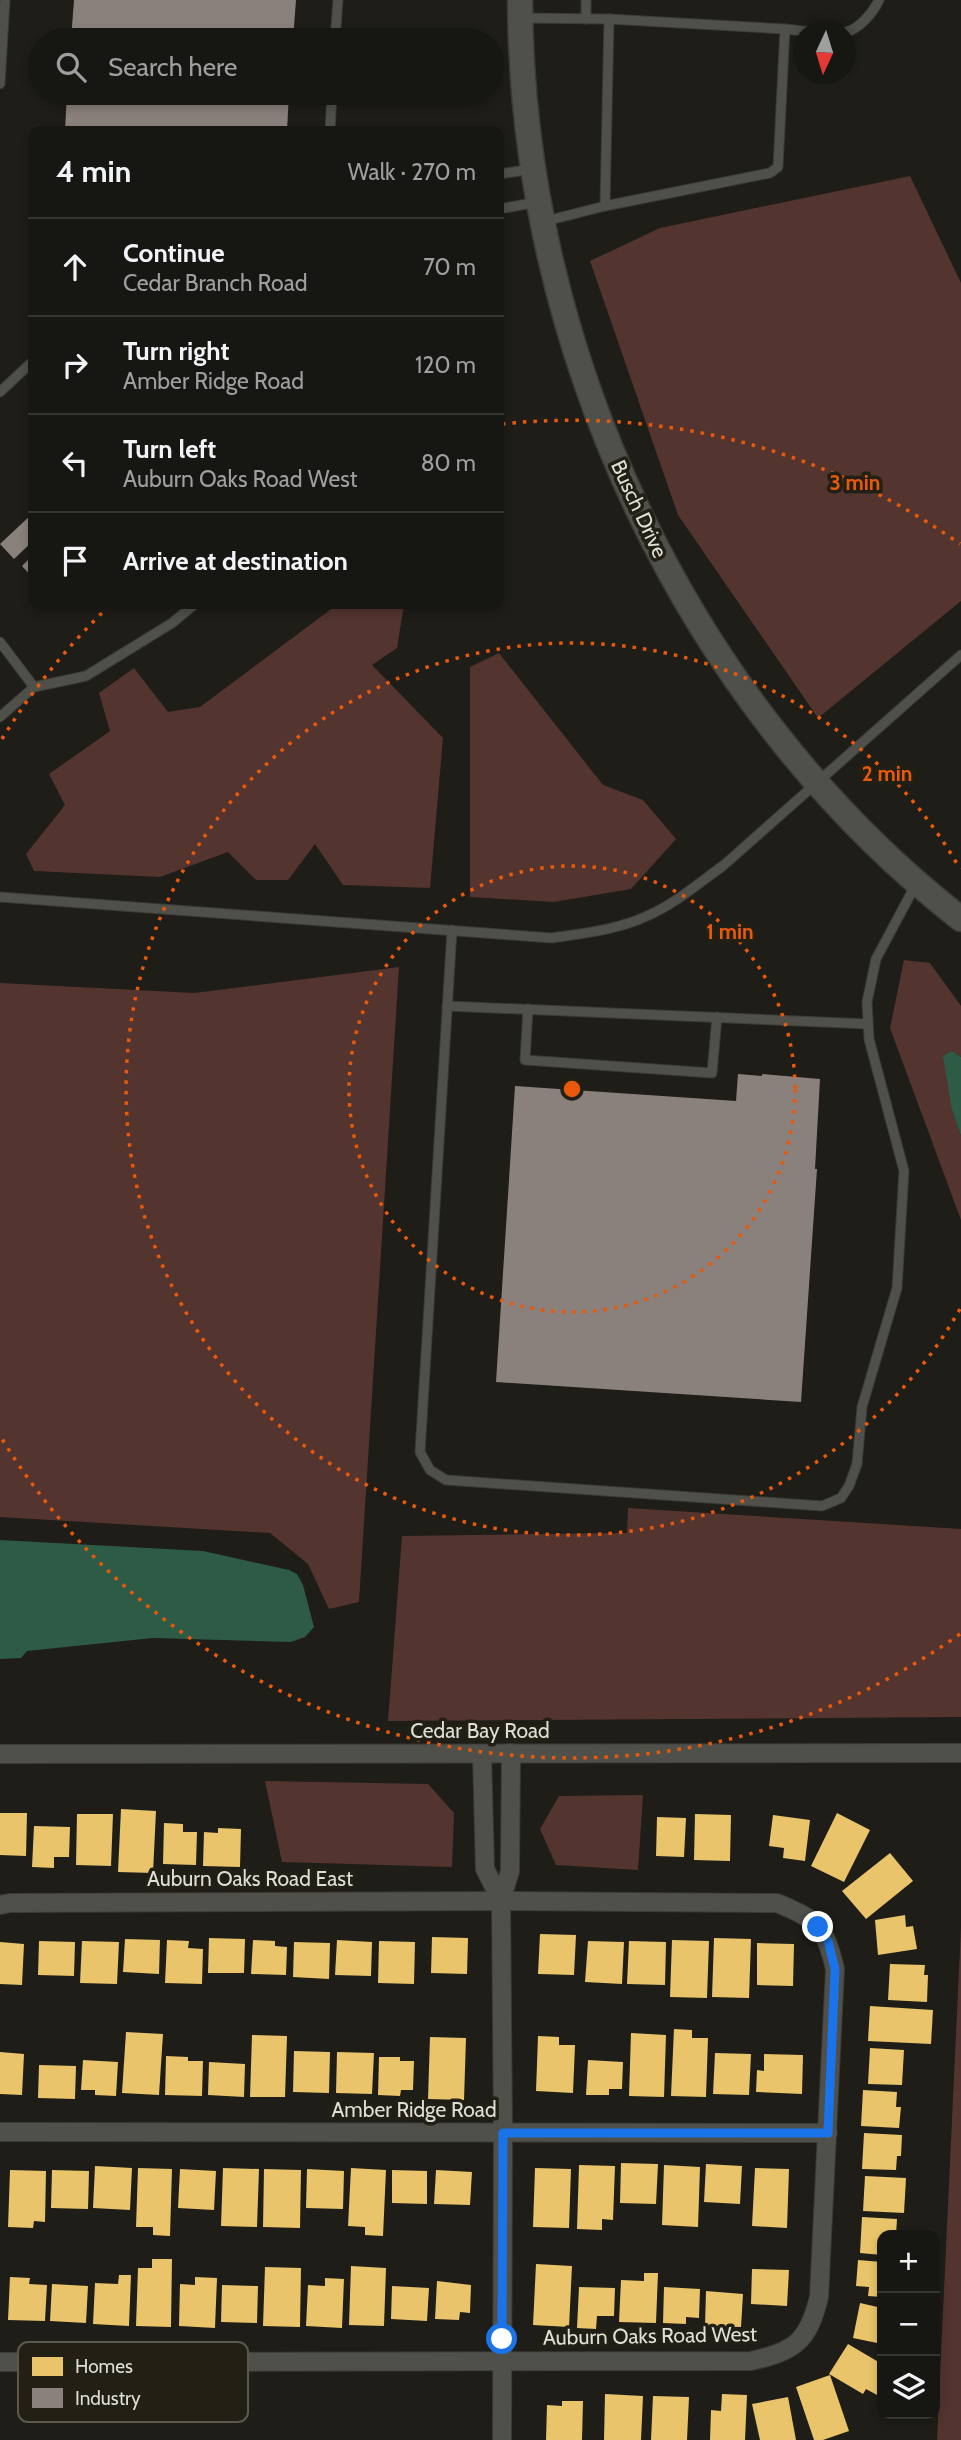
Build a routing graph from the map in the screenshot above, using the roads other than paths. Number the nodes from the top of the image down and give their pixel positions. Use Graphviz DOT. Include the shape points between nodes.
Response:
graph roads {
  1 [pos="5,0"];
  2 [pos="338,0"];
  3 [pos="586,0"];
  4 [pos="879,0"];
  5 [pos="520,9"];
  6 [pos="586,19"];
  7 [pos="609,19"];
  8 [pos="336,28"];
  9 [pos="785,29"];
  10 [pos="856,29"];
  11 [pos="793,30"];
  12 [pos="0,84"];
  13 [pos="331,105"];
  14 [pos="330,126"];
  15 [pos="533,169"];
  16 [pos="504,173"];
  17 [pos="605,206"];
  18 [pos="504,209"];
  19 [pos="541,212"];
  20 [pos="28,366"];
  21 [pos="0,393"];
  22 [pos="189,609"];
  23 [pos="0,642"];
  24 [pos="961,655"];
  25 [pos="33,687"];
  26 [pos="0,717"];
  27 [pos="817,782"];
  28 [pos="916,884"];
  29 [pos="0,897"];
  30 [pos="961,919"];
  31 [pos="453,930"];
  32 [pos="447,1006"];
  33 [pos="528,1009"];
  34 [pos="717,1017"];
  35 [pos="868,1024"];
  36 [pos="961,1753"];
  37 [pos="0,1754"];
  38 [pos="482,1754"];
  39 [pos="511,1754"];
  40 [pos="501,1901"];
  41 [pos="0,1905"];
  42 [pos="0,2132"];
  43 [pos="503,2133"];
  44 [pos="828,2133"];
  45 [pos="502,2360"];
  46 [pos="248,2361"];
  47 [pos="0,2362"];
  48 [pos="18,2362"];
  49 [pos="502,2440"];
  1 -- 12 [label="lane"];
  2 -- 8 [label="lane"];
  3 -- 6 [label="lane"];
  4 -- 10 [label="lane"];
  5 -- 6 [label="lane"];
  5 -- 15 [label="street, Busch Drive"];
  6 -- 7 [label="lane"];
  7 -- 9 [label="lane"];
  7 -- 17 [label="lane"];
  9 -- 11 [label="lane"];
  9 -- 17 [label="lane" via="778,167 770,173"];
  13 -- 14 [label="lane"];
  15 -- 16 [label="lane"];
  15 -- 19 [label="street, Busch Drive"];
  17 -- 19 [label="lane"];
  18 -- 19 [label="lane"];
  19 -- 27 [label="street, Busch Drive" via="565,319 598,418 636,508 719,655"];
  20 -- 21 [label="lane"];
  22 -- 25 [label="lane" via="86,676"];
  23 -- 25 [label="lane"];
  24 -- 27 [label="lane"];
  25 -- 26 [label="lane"];
  27 -- 28 [label="street, Busch Drive"];
  27 -- 31 [label="lane" via="724,865 647,916 599,931 552,938"];
  28 -- 30 [label="street, Busch Drive"];
  28 -- 35 [label="lane" via="876,960 866,1002"];
  29 -- 31 [label="lane"];
  31 -- 32 [label="lane"];
  32 -- 33 [label="lane"];
  32 -- 35 [label="lane" via="420,1452 430,1470 446,1480 822,1506 841,1498 857,1464 862,1407 897,1287 904,1171"];
  33 -- 34 [label="lane"];
  33 -- 34 [label="lane" via="525,1060 712,1073"];
  34 -- 35 [label="lane"];
  36 -- 39 [label="street, Cedar Bay Road"];
  37 -- 38 [label="street, Cedar Bay Road"];
  38 -- 39 [label="street, Cedar Bay Road"];
  38 -- 40 [label="street" via="485,1869"];
  39 -- 40 [label="street" via="510,1871"];
  40 -- 41 [label="street, Auburn Oaks Road East"];
  40 -- 43 [label="street"];
  40 -- 44 [label="street, Auburn Oaks Road West" via="778,1903 802,1914 828,1941 835,1969"];
  42 -- 43 [label="street, Amber Ridge Road"];
  43 -- 44 [label="street, Amber Ridge Road"];
  43 -- 45 [label="street"];
  44 -- 45 [label="street, Auburn Oaks Road West" via="819,2297 812,2323 799,2341 777,2355 751,2361"];
  45 -- 46 [label="street, Auburn Oaks Road West"];
  45 -- 49 [label="street"];
  47 -- 48 [label="street, Auburn Oaks Road West"];
}
